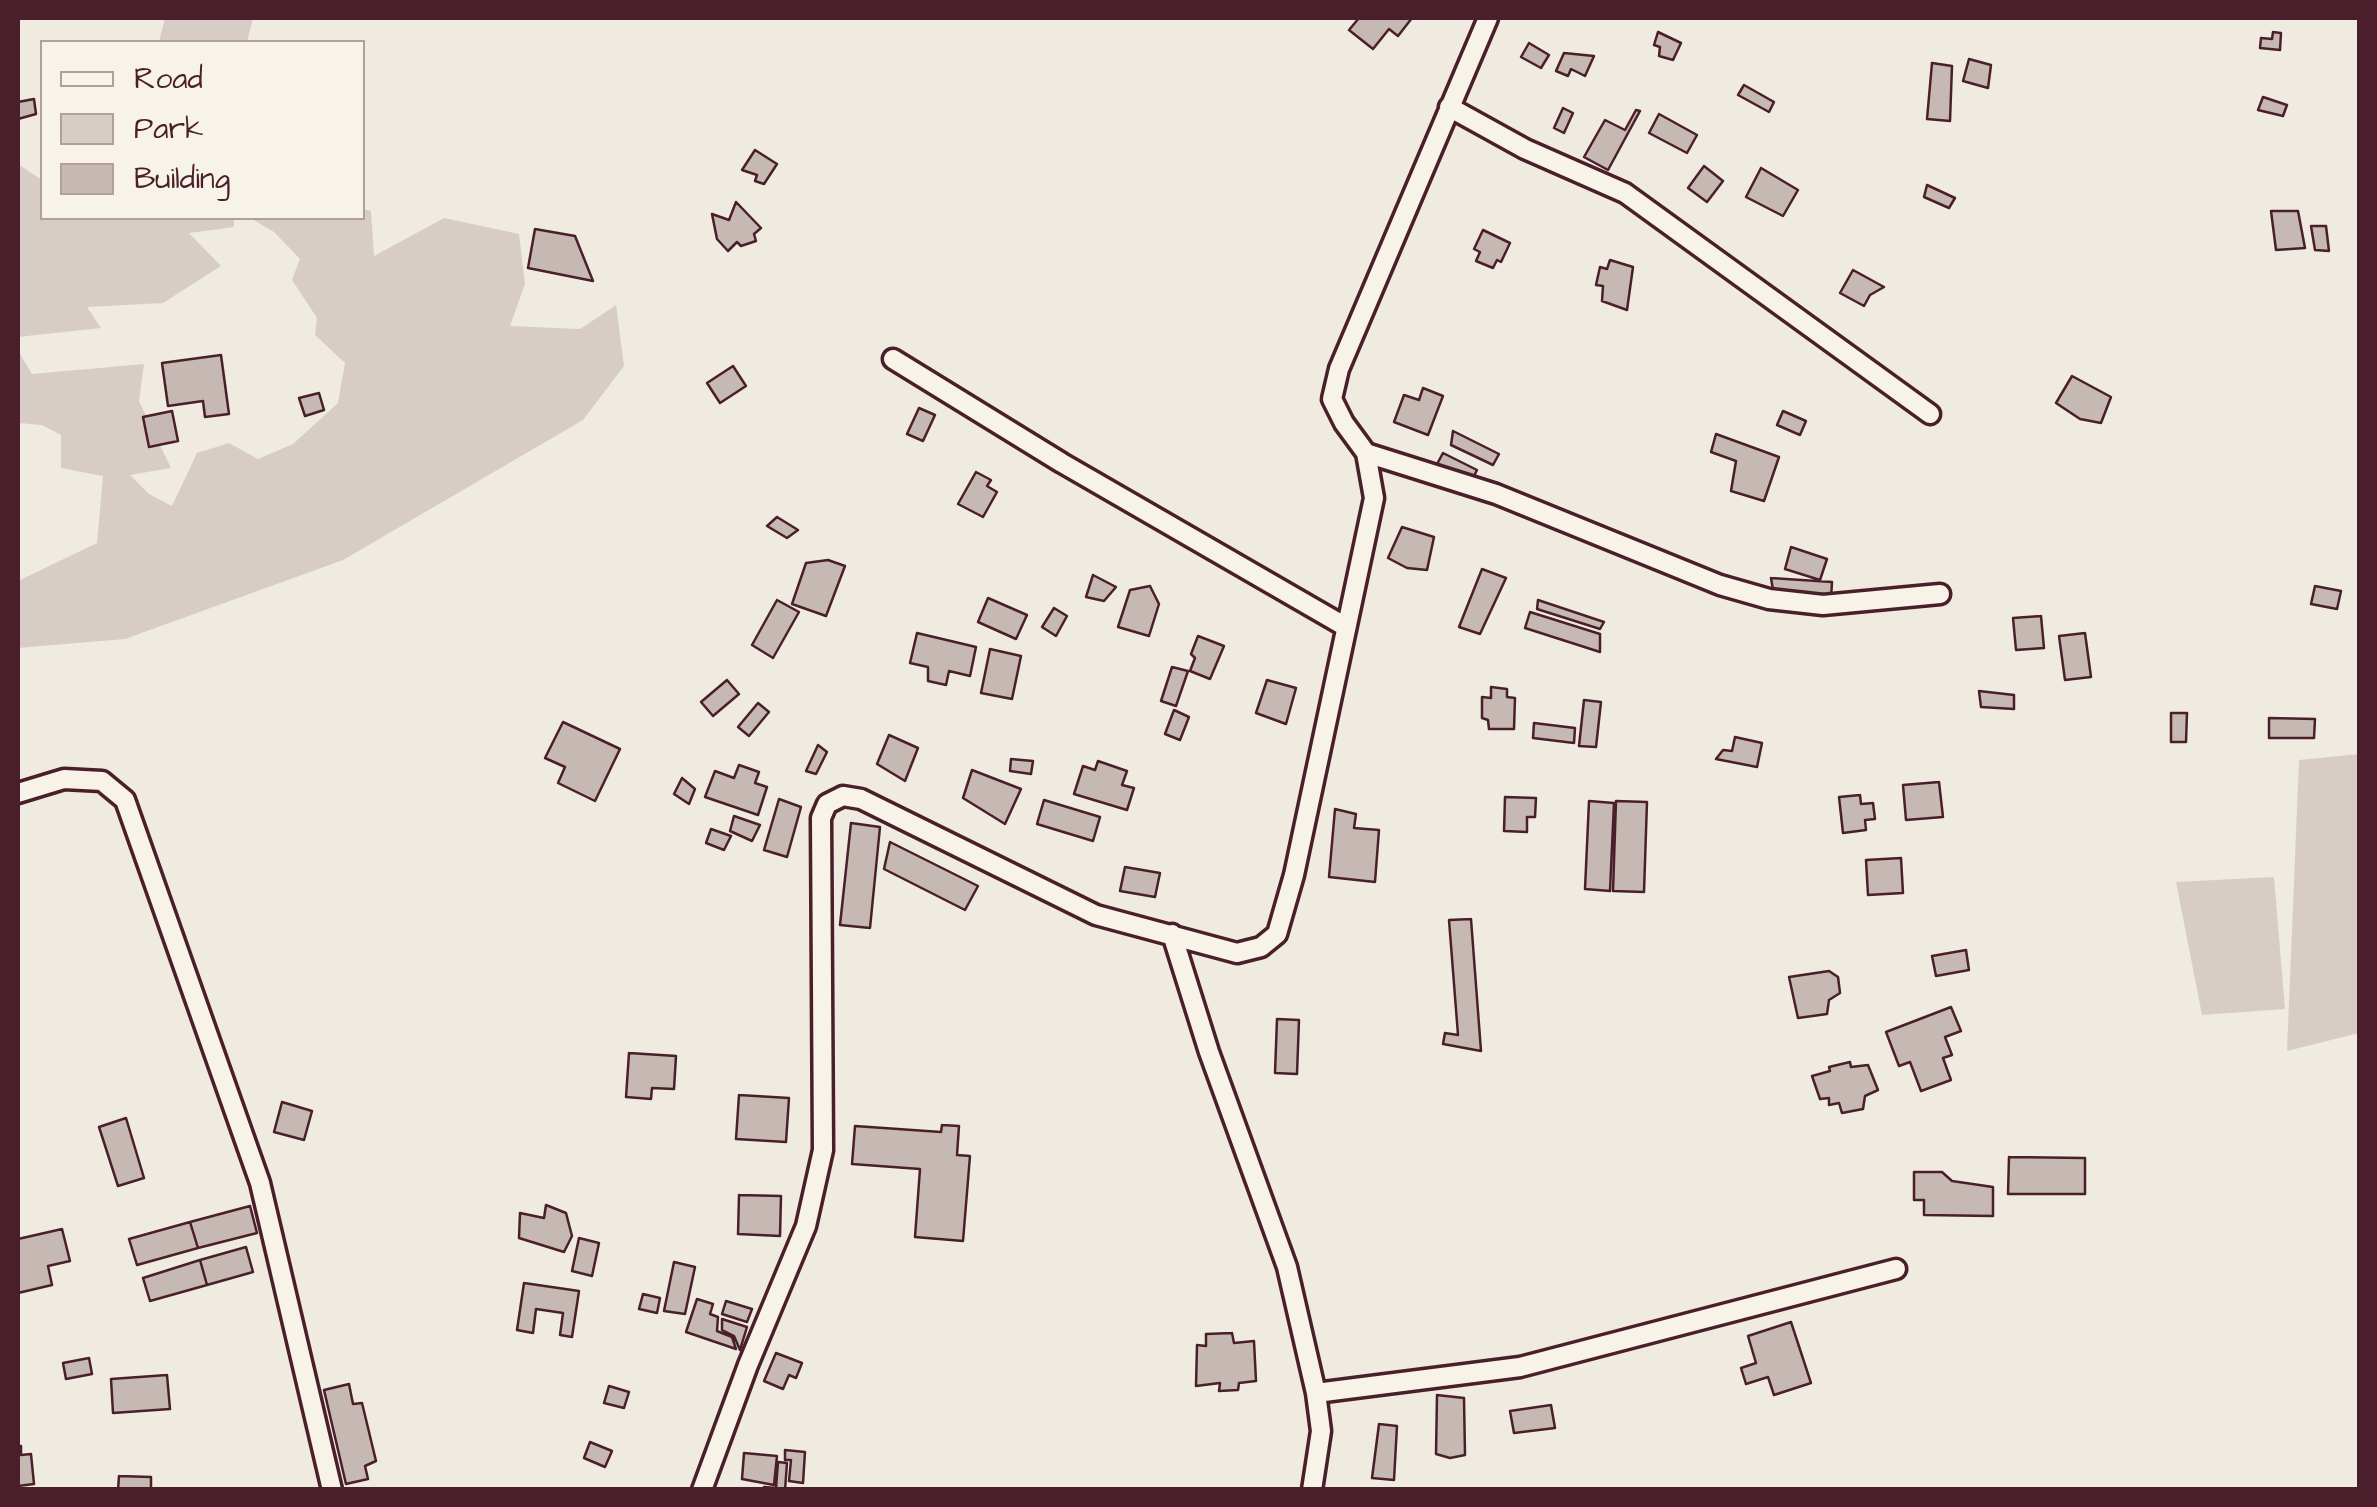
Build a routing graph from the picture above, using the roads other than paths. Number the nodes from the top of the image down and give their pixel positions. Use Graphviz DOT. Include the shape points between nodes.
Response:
graph roads {
  1 [pos="1488,18"];
  2 [pos="1449,107"];
  3 [pos="893,359"];
  4 [pos="1930,414"];
  5 [pos="1366,454"];
  6 [pos="1940,594"];
  7 [pos="1346,627"];
  8 [pos="18,794"];
  9 [pos="1172,934"];
  10 [pos="1896,1269"];
  11 [pos="1316,1394"];
  12 [pos="332,1490"];
  13 [pos="702,1490"];
  14 [pos="1312,1490"];
  1 -- 2 [label="street"];
  2 -- 4 [label="street" via="1624,194"];
  2 -- 5 [label="street" via="1338,369 1332,399"];
  3 -- 7 [label="street"];
  5 -- 6 [label="street" via="1496,494 1769,599 1822,605"];
  5 -- 7 [label="street" via="1374,498"];
  7 -- 9 [label="street" via="1277,934 1261,947 1236,953"];
  8 -- 12 [label="street" via="64,779 102,781 126,800 260,1183"];
  9 -- 11 [label="street" via="1287,1266"];
  9 -- 13 [label="street" via="1096,915 861,800 843,796 827,804 824,1150 806,1226"];
  10 -- 11 [label="street" via="1520,1368"];
  11 -- 14 [label="street" via="1321,1432"];
}
